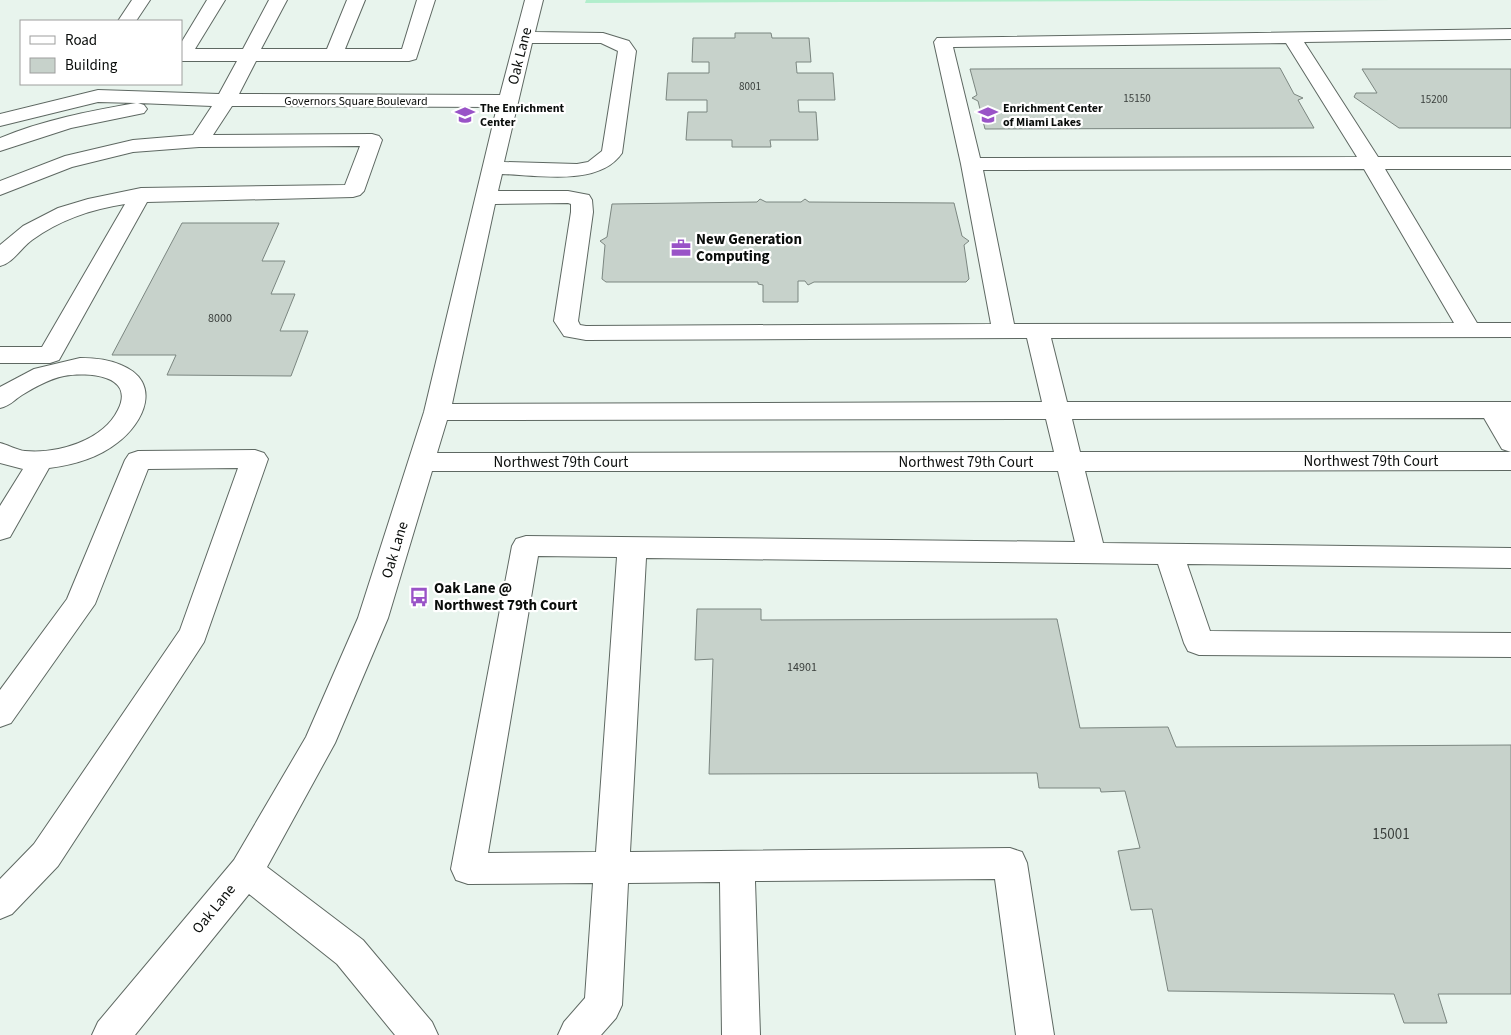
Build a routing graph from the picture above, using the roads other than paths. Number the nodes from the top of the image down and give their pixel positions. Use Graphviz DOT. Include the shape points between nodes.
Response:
graph roads {
  1 [pos="141,0"];
  2 [pos="216,0"];
  3 [pos="278,0"];
  4 [pos="356,0"];
  5 [pos="426,0"];
  6 [pos="534,0"];
  7 [pos="128,20"];
  8 [pos="1511,34"];
  9 [pos="524,37"];
  10 [pos="1292,37"];
  11 [pos="182,55"];
  12 [pos="249,55"];
  13 [pos="334,55"];
  14 [pos="203,100"];
  15 [pos="226,100"];
  16 [pos="508,101"];
  17 [pos="0,120"];
  18 [pos="199,141"];
  19 [pos="0,145"];
  20 [pos="1371,163"];
  21 [pos="1503,163"];
  22 [pos="971,164"];
  23 [pos="493,168"];
  24 [pos="1511,184"];
  25 [pos="0,189"];
  26 [pos="141,194"];
  27 [pos="486,198"];
  28 [pos="0,260"];
  29 [pos="1004,330"];
  30 [pos="1037,330"];
  31 [pos="1470,330"];
  32 [pos="1511,330"];
  33 [pos="0,355"];
  34 [pos="0,400"];
  35 [pos="1501,410"];
  36 [pos="1057,411"];
  37 [pos="437,412"];
  38 [pos="1511,443"];
  39 [pos="0,452"];
  40 [pos="40,460"];
  41 [pos="1511,461"];
  42 [pos="422,462"];
  43 [pos="1069,462"];
  44 [pos="0,530"];
  45 [pos="632,548"];
  46 [pos="1092,553"];
  47 [pos="1169,554"];
  48 [pos="1511,558"];
  49 [pos="1511,645"];
  50 [pos="0,714"];
  51 [pos="737,866"];
  52 [pos="612,867"];
  53 [pos="246,871"];
  54 [pos="0,903"];
  55 [pos="111,1035"];
  56 [pos="419,1035"];
  57 [pos="577,1035"];
  58 [pos="741,1035"];
  59 [pos="1036,1035"];
  1 -- 7 [label="street"];
  2 -- 11 [label="street"];
  3 -- 12 [label="street"];
  4 -- 13 [label="street"];
  5 -- 13 [label="street" via="409,54"];
  6 -- 9 [label="street, Oak Lane"];
  8 -- 10 [label="street"];
  9 -- 16 [label="street, Oak Lane"];
  9 -- 23 [label="street" via="603,38 623,45 627,50 612,153 594,167 577,170"];
  10 -- 20 [label="street"];
  10 -- 22 [label="street" via="943,42"];
  11 -- 12 [label="street"];
  12 -- 13 [label="street"];
  12 -- 15 [label="street"];
  14 -- 15 [label="street, Governors Square Boulevard"];
  14 -- 17 [label="street, Governors Square Boulevard" via="98,96"];
  14 -- 19 [label="street, Governors Square Boulevard" via="108,114 21,135"];
  15 -- 16 [label="street, Governors Square Boulevard"];
  15 -- 18 [label="street"];
  16 -- 23 [label="street, Oak Lane"];
  18 -- 25 [label="street" via="133,146 65,162"];
  18 -- 26 [label="street" via="372,140 353,191"];
  20 -- 21 [label="street"];
  20 -- 22 [label="street"];
  20 -- 31 [label="street"];
  21 -- 24 [label="street"];
  22 -- 29 [label="street"];
  23 -- 27 [label="street, Oak Lane"];
  26 -- 28 [label="street" via="101,200 62,213 29,231"];
  26 -- 33 [label="street" via="50,355"];
  27 -- 29 [label="street" via="568,197 581,200 566,321 572,331"];
  27 -- 37 [label="street, Oak Lane"];
  29 -- 30 [label="street"];
  30 -- 31 [label="street"];
  30 -- 36 [label="street"];
  31 -- 32 [label="street"];
  34 -- 40 [label="street" via="20,384 39,375 80,366 115,372 133,389 135,402 130,415 104,440 62,457"];
  35 -- 36 [label="street"];
  35 -- 38 [label="street"];
  36 -- 37 [label="street"];
  36 -- 43 [label="street"];
  37 -- 42 [label="street, Oak Lane"];
  39 -- 40 [label="street" via="21,459"];
  40 -- 44 [label="street"];
  41 -- 43 [label="street, Northwest 79th Court"];
  42 -- 43 [label="street, Northwest 79th Court"];
  42 -- 53 [label="street, Oak Lane" via="373,618 319,743"];
  43 -- 46 [label="street"];
  45 -- 46 [label="street"];
  45 -- 52 [label="street"];
  45 -- 52 [label="street" via="526,546 468,868"];
  46 -- 47 [label="street"];
  47 -- 48 [label="street"];
  47 -- 49 [label="street" via="1199,643"];
  50 -- 54 [label="street" via="80,604 138,460 254,458 193,634 46,855"];
  51 -- 52 [label="street"];
  51 -- 58 [label="street"];
  51 -- 59 [label="street" via="1010,863"];
  52 -- 57 [label="street" via="602,1004"];
  53 -- 55 [label="street, Oak Lane"];
  53 -- 56 [label="street" via="350,952"];
}
